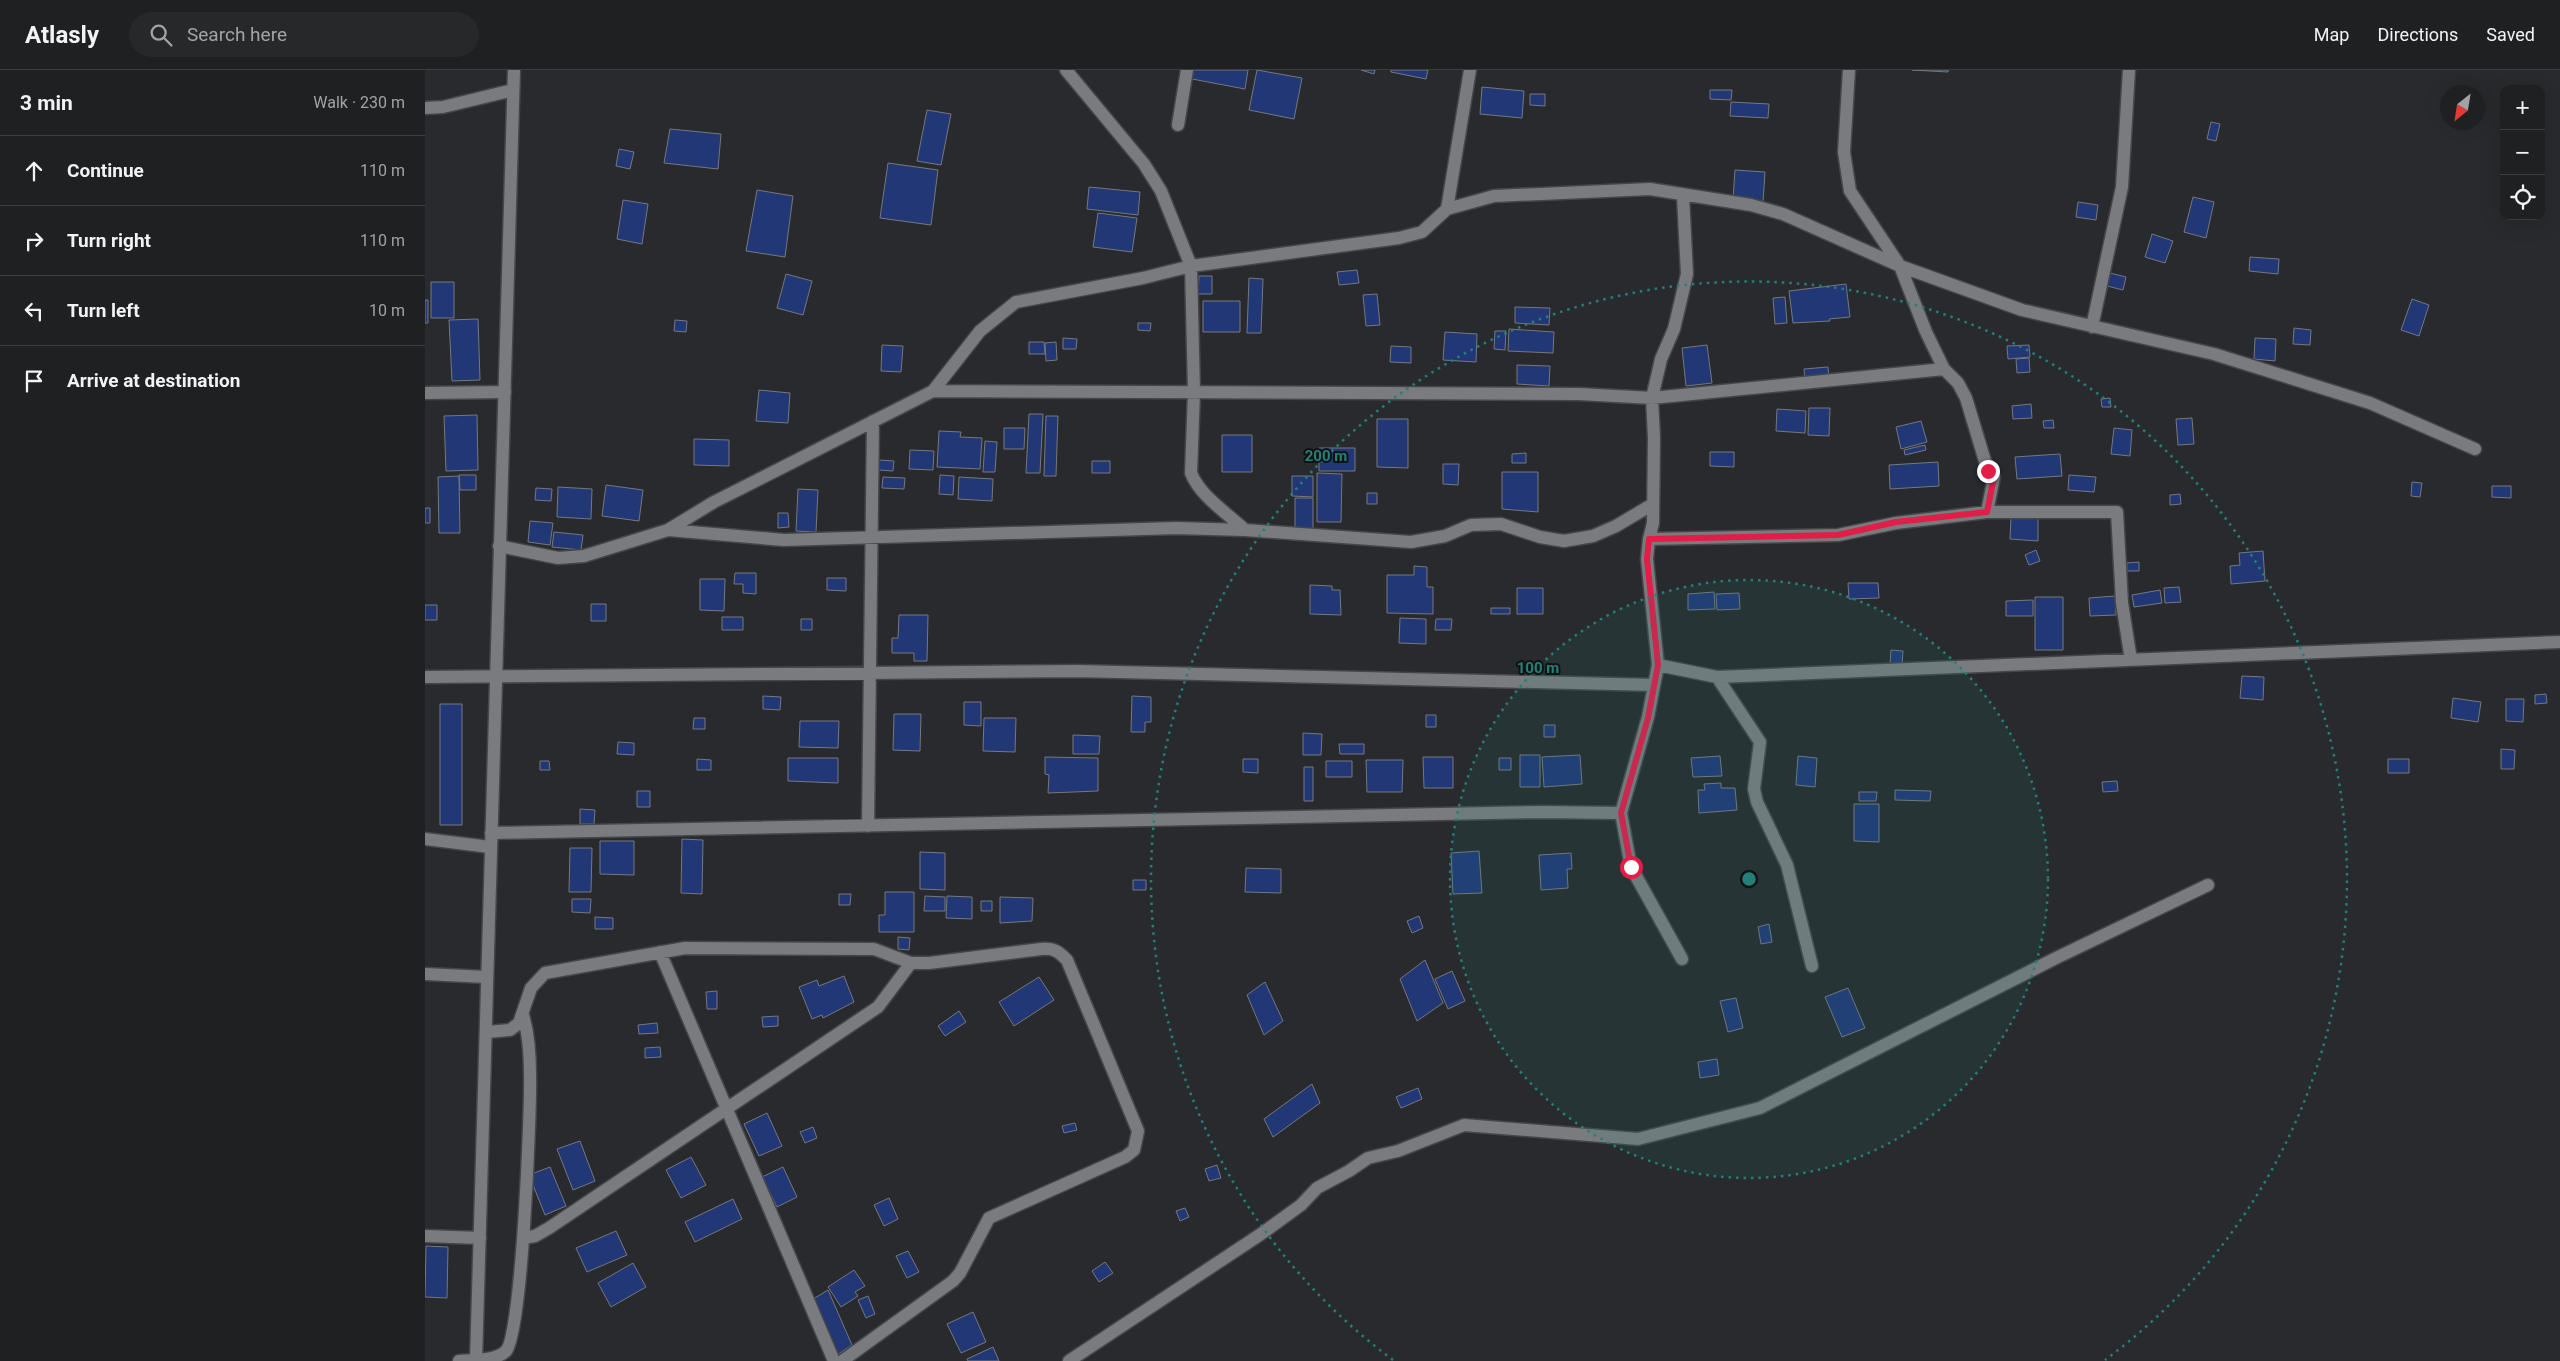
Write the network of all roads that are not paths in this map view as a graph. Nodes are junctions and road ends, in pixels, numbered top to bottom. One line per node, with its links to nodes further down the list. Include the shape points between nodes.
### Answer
1 (514, 70): 7 (street)
2 (1066, 70): 12 (street, via 1144,164 1161,191)
3 (1187, 70): 9 (street)
4 (1470, 70): 11 (street)
5 (1849, 70): 13 (street, via 1844,152 1851,191)
6 (2129, 70): 14 (street, via 2122,186)
7 (513, 90): 8 (street, via 443,107); 16 (street)
8 (425, 108)
9 (1178, 125)
10 (1683, 196): 11 (street, via 1650,189 1528,193 1494,196); 13 (street, via 1751,205 1783,214); 20 (street, via 1687,274)
11 (1447, 209): 12 (street, via 1422,232 1399,238)
12 (1191, 266): 17 (street, via 1016,302 980,331); 18 (street)
13 (1900, 266): 14 (street, via 2022,310); 15 (street)
14 (2092, 327): 22 (street, via 2214,354 2322,388 2370,404)
15 (1944, 369): 20 (street); 24 (street, via 1958,383 1966,398 1988,471 1994,477)
16 (505, 392): 19 (street); 29 (street)
17 (933, 392): 18 (street); 21 (street)
18 (1195, 392): 20 (street, via 1569,394); 26 (street, via 1191,472 1194,481)
19 (425, 393)
20 (1652, 398): 23 (street, via 1655,438)
21 (873, 421): 25 (street, via 714,502); 27 (street)
22 (2475, 448)
23 (1653, 504): 26 (street, via 1593,536 1564,541 1539,537 1501,524 1471,525 1445,536 1411,542); 28 (street)
24 (1987, 512): 28 (street, via 1896,522 1838,535); 31 (street, via 2117,512 2122,602)
25 (668, 530): 27 (street, via 784,540); 29 (street, via 584,556 558,558)
26 (1245, 530): 27 (street, via 1176,528)
27 (872, 537): 33 (street)
28 (1649, 539): 32 (street, via 1647,559)
29 (499, 546): 34 (street)
30 (2560, 642): 31 (street)
31 (2131, 660): 36 (street)
32 (1658, 665): 36 (street); 37 (street)
33 (870, 673): 34 (street); 37 (street, via 1077,671); 39 (street)
34 (495, 675): 35 (street); 40 (street)
35 (425, 677)
36 (1717, 677): 47 (street, via 1760,742 1754,789 1757,802 1787,865)
37 (1654, 685): 38 (street)
38 (1621, 813): 39 (street); 45 (street, via 1631,867)
39 (868, 826): 40 (street)
40 (491, 833): 42 (street)
41 (425, 839): 42 (street)
42 (490, 846): 49 (street)
43 (2208, 885): 60 (street, via 1760,1108 1637,1139 1463,1125 1398,1151 1368,1158 1317,1188 1301,1205 1261,1234)
44 (660, 952): 46 (street, via 685,948 874,949); 50 (street, via 545,973 531,988); 52 (street)
45 (1682, 959)
46 (911, 963): 52 (street, via 879,1007); 59 (street, via 1052,948 1059,952 1067,960 1138,1131 1137,1144 1125,1157 989,1218 953,1281)
47 (1812, 966)
48 (425, 974): 49 (street)
49 (486, 977): 51 (street)
50 (523, 1015): 51 (street, via 519,1024 510,1030); 55 (street, via 528,1032 530,1078)
51 (487, 1032): 54 (street)
52 (727, 1108): 55 (street, via 549,1228); 58 (street)
53 (425, 1236): 54 (street)
54 (480, 1238): 56 (street)
55 (523, 1238): 56 (street, via 514,1328 507,1350 497,1358)
56 (476, 1360): 57 (street)
57 (459, 1361)
58 (834, 1361)
59 (842, 1361)
60 (1069, 1361)

